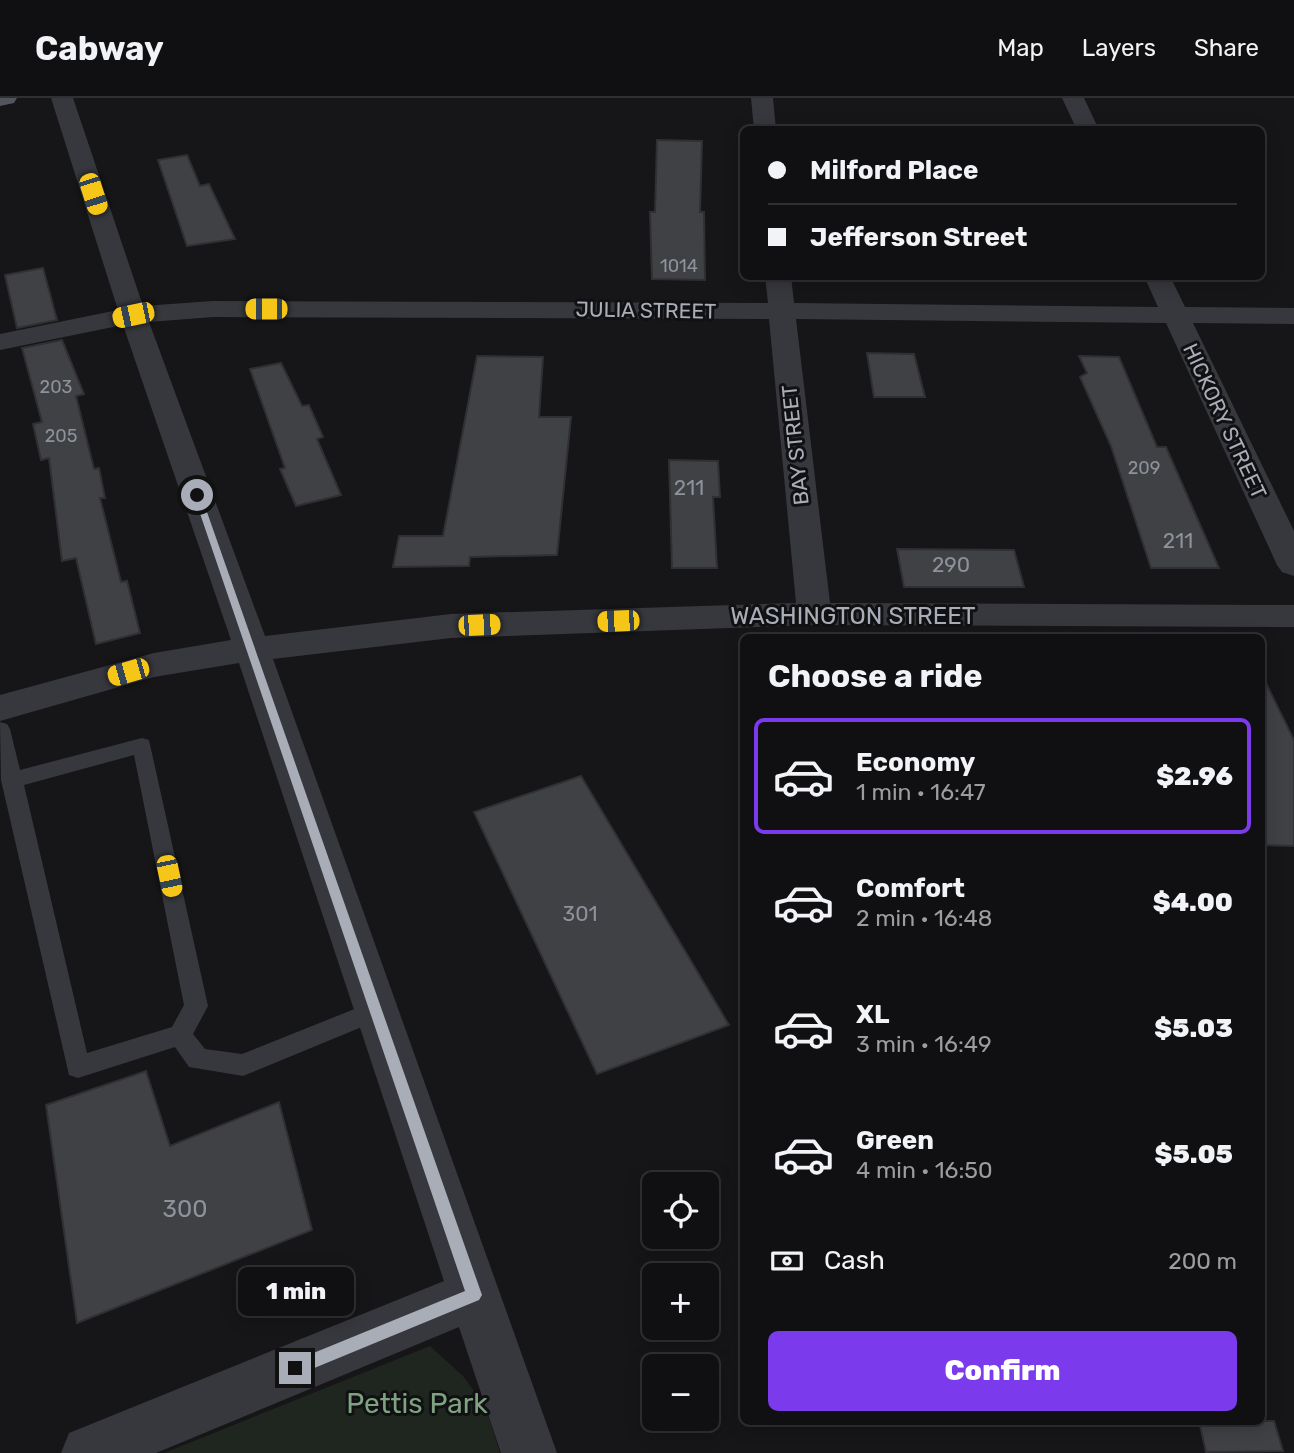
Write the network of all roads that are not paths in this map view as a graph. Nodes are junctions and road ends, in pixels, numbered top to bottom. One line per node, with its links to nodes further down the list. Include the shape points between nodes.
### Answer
1 (6, 98): 5 (main road)
2 (62, 98): 11 (street)
3 (762, 98): 6 (street)
4 (1073, 98): 7 (street)
5 (0, 100)
6 (765, 126)
7 (1086, 126)
8 (778, 280): 10 (street, BAY STREET)
9 (1159, 280): 12 (street, HICKORY STREET)
10 (781, 313): 11 (street, JULIA STREET, via 213,309); 12 (street, JULIA STREET); 16 (street, BAY STREET)
11 (133, 315): 14 (street, JULIA STREET); 18 (street)
12 (1175, 315): 13 (street, JULIA STREET); 15 (street, HICKORY STREET)
13 (1294, 316)
14 (0, 342)
15 (1294, 565)
16 (814, 614): 17 (street, WASHINGTON STREET); 18 (street, WASHINGTON STREET, via 451,626)
17 (1294, 617)
18 (252, 649): 19 (street, WASHINGTON STREET, via 154,665); 22 (street)
19 (0, 708)
20 (0, 729): 21 (lane)
21 (12, 780): 23 (lane, via 78,1067); 23 (lane, via 142,745 196,1006)
22 (377, 1010): 23 (lane, via 243,1065 198,1059); 24 (street)
23 (180, 1034)
24 (474, 1295): 25 (street); 26 (street)
25 (89, 1453)
26 (529, 1453)

